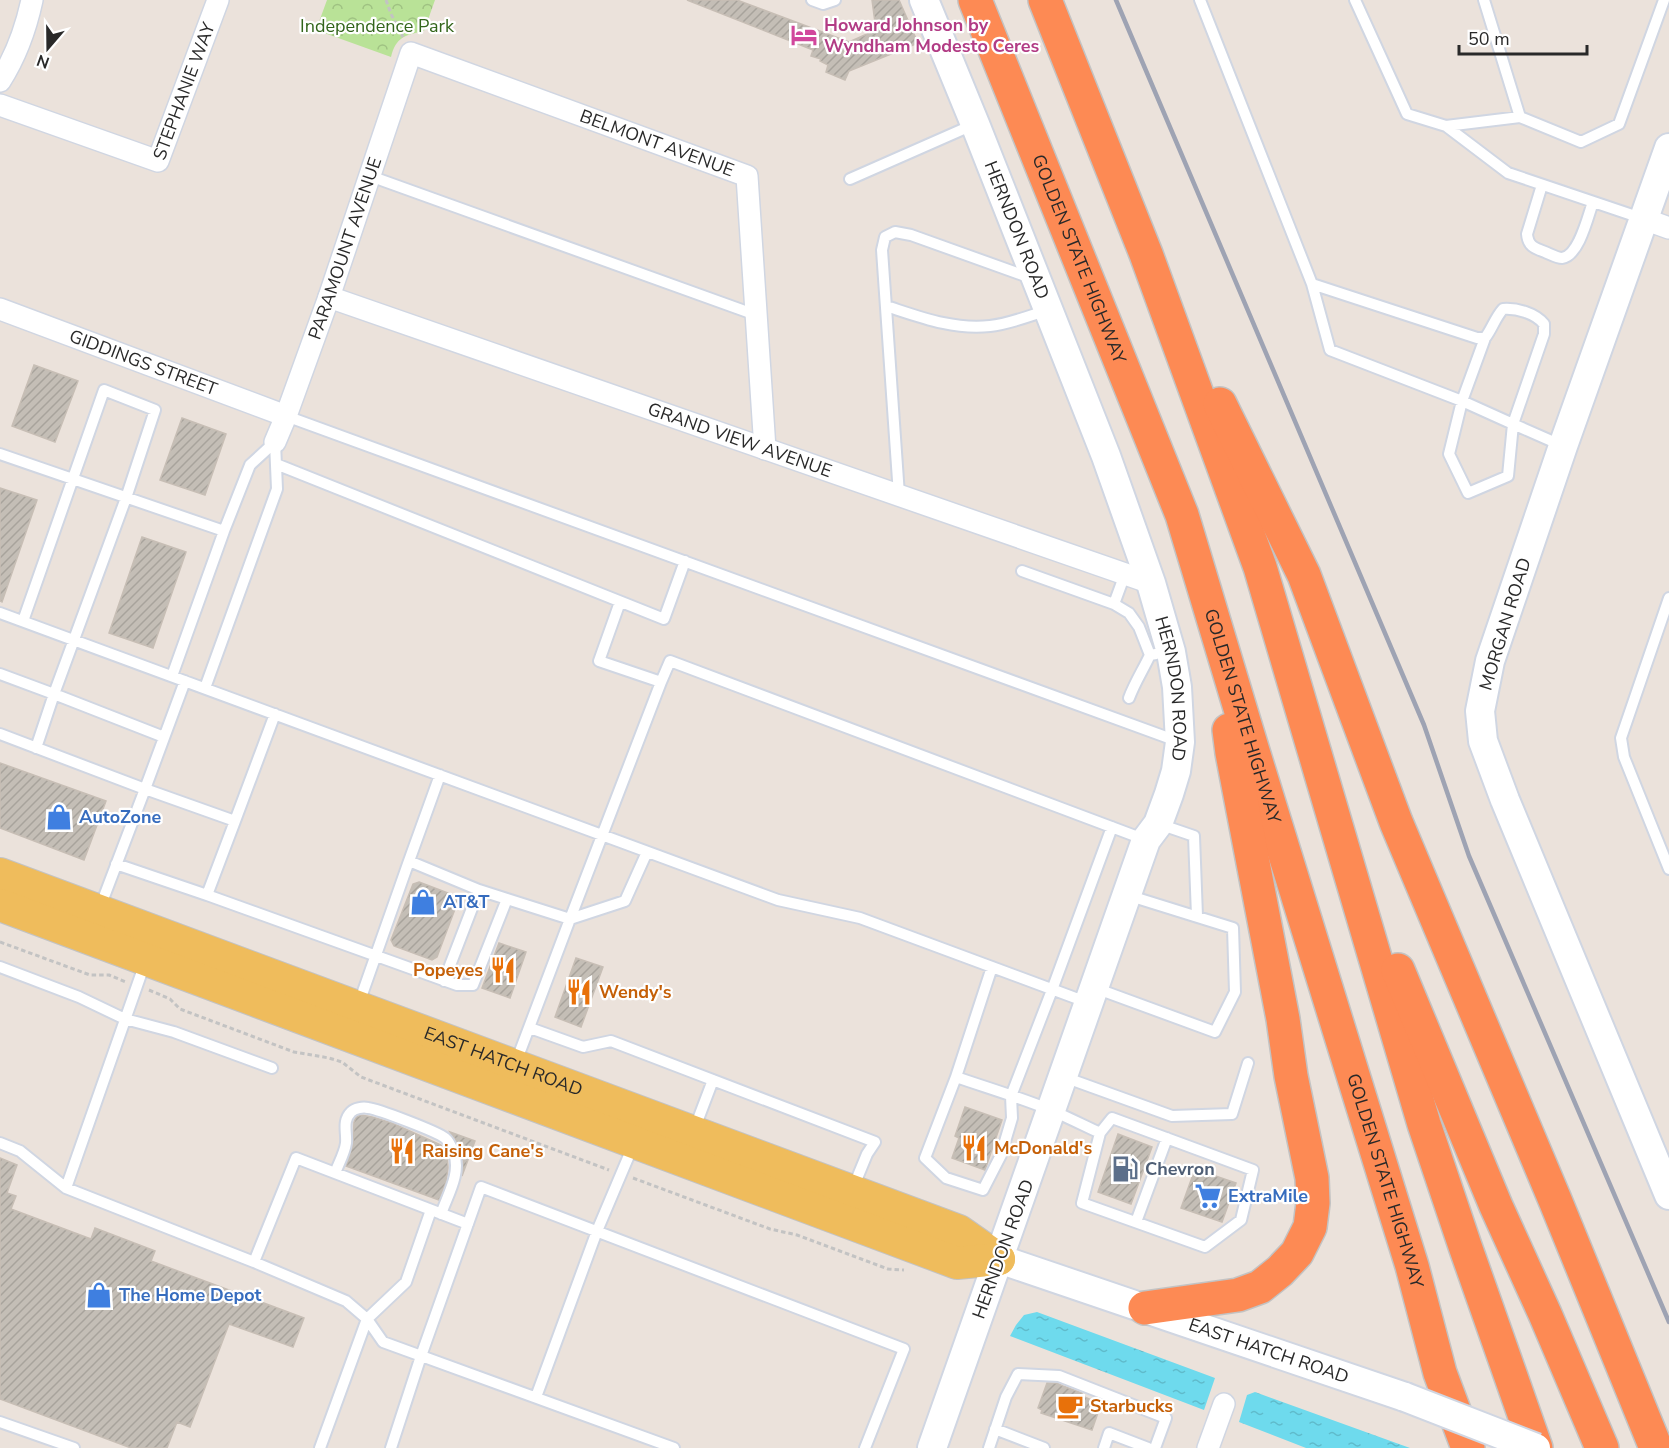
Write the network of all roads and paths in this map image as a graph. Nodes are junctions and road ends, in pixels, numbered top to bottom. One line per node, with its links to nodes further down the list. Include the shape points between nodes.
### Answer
1 (32, 0): 14 (street, via 16,49)
2 (218, 0): 15 (street, STEPHANIE WAY, via 158,161)
3 (386, 0): 13 (path)
4 (812, 0): 5 (lane, via 823,4)
5 (835, 0)
6 (924, 0): 17 (street, HERNDON ROAD)
7 (975, 0): 54 (highway, GOLDEN STATE HIGHWAY, via 1178,504)
8 (1045, 0): 25 (highway)
9 (1200, 0): 27 (lane)
10 (1355, 0): 18 (lane, via 1407,114)
11 (1484, 0): 16 (lane)
12 (1664, 0): 16 (lane, via 1619,124 1581,142)
13 (407, 45): 20 (street, PARAMOUNT AVENUE); 32 (street, BELMONT AVENUE, via 747,176)
14 (0, 81)
15 (0, 105)
16 (1520, 117): 18 (lane)
17 (975, 124): 21 (lane); 26 (street, HERNDON ROAD)
18 (1446, 126): 22 (lane, via 1508,173)
19 (1669, 148): 24 (street, MORGAN ROAD)
20 (370, 176): 28 (street, PARAMOUNT AVENUE); 32 (lane)
21 (850, 179)
22 (1542, 185): 23 (lane); 23 (lane, via 1527,242 1532,248 1561,258 1576,248)
23 (1593, 202): 24 (lane)
24 (1657, 224): 38 (street, MORGAN ROAD)
25 (1146, 254): 69 (highway, via 1260,567); 149 (highway, via 1304,575 1396,822)
26 (1037, 280): 29 (lane, via 895,232 885,237 882,250); 31 (street, HERNDON ROAD)
27 (1312, 284): 33 (lane); 34 (lane, via 1330,350)
28 (328, 297): 35 (street, PARAMOUNT AVENUE); 39 (street, GRAND VIEW AVENUE)
29 (886, 306): 31 (lane, via 946,325 968,327 992,326); 43 (lane)
30 (0, 309): 35 (street, GIDDINGS STREET)
31 (1049, 310): 48 (street, HERNDON ROAD, via 1106,456)
32 (756, 315): 39 (street, BELMONT AVENUE)
33 (1485, 338): 34 (lane); 36 (lane, via 1503,309 1538,317 1544,324)
34 (1462, 401): 36 (lane); 36 (lane, via 1449,454 1468,493 1508,476)
35 (286, 416): 37 (street, PARAMOUNT AVENUE); 46 (lane)
36 (1513, 424): 38 (lane)
37 (275, 442): 41 (lane); 45 (lane, via 250,465)
38 (1563, 446): 117 (street, MORGAN ROAD, via 1490,661 1480,711 1484,741)
39 (765, 449): 43 (street, GRAND VIEW AVENUE)
40 (0, 454): 42 (lane)
41 (276, 464): 50 (lane); 61 (lane, via 277,489)
42 (72, 478): 44 (lane); 44 (lane, via 104,390 156,410); 53 (lane)
43 (899, 495): 48 (street, GRAND VIEW AVENUE)
44 (126, 498): 45 (lane); 55 (lane)
45 (224, 531): 58 (lane)
46 (685, 561): 50 (lane, via 664,619); 67 (lane)
47 (1022, 571): 51 (lane)
48 (1138, 578): 51 (lane); 56 (street, HERNDON ROAD)
49 (1669, 598): 79 (lane, via 1621,738 1624,758)
50 (620, 602): 60 (lane, via 599,661)
51 (1114, 604): 56 (lane, via 1129,613)
52 (0, 612): 53 (lane)
53 (23, 621): 55 (lane)
54 (1214, 622): 125 (highway, via 1232,753 1312,1178 1312,1211 1310,1227 1297,1253 1260,1287 1238,1295); 128 (highway, GOLDEN STATE HIGHWAY, via 1412,1266)
55 (74, 640): 58 (lane); 62 (lane)
56 (1160, 653): 63 (lane, via 1137,678); 67 (street, HERNDON ROAD, via 1177,687)
57 (0, 674): 62 (lane)
58 (172, 676): 59 (lane)
59 (185, 681): 61 (lane); 66 (lane)
60 (661, 682): 73 (lane, via 670,661); 75 (lane)
61 (205, 688): 64 (lane)
62 (54, 694): 66 (lane); 68 (lane)
63 (1129, 698)
64 (275, 714): 70 (lane); 72 (lane)
65 (0, 734): 68 (lane)
66 (164, 737): 71 (lane)
67 (1180, 742): 74 (street, HERNDON ROAD, via 1176,771)
68 (36, 748): 71 (lane)
69 (1320, 774): 147 (highway, via 1424,1124); 148 (highway, via 1434,1058)
70 (440, 775): 75 (lane); 77 (lane)
71 (145, 789): 72 (lane); 78 (lane)
72 (235, 821): 82 (lane)
73 (1112, 827): 74 (lane); 95 (lane)
74 (1152, 832): 83 (street, HERNDON ROAD); 87 (lane, via 1194,836)
75 (602, 835): 76 (lane); 88 (lane)
76 (647, 852): 88 (lane, via 625,901); 92 (lane, via 778,900 860,918)
77 (409, 861): 81 (lane); 90 (lane)
78 (116, 864): 82 (lane); 86 (lane)
79 (1669, 869)
80 (0, 874): 86 (main road, EAST HATCH ROAD)
81 (479, 890): 84 (lane); 94 (lane)
82 (207, 895): 90 (lane)
83 (1127, 895): 87 (lane); 96 (street, HERNDON ROAD)
84 (507, 899): 88 (lane); 94 (lane, via 473,985)
85 (0, 905): 93 (main road, EAST HATCH ROAD)
86 (99, 910): 97 (main road, EAST HATCH ROAD)
87 (1197, 916): 96 (lane, via 1233,927 1234,992 1215,1032)
88 (570, 919): 99 (lane)
89 (0, 942): 93 (path, via 90,975)
90 (376, 956): 94 (lane); 97 (lane)
91 (0, 967): 98 (lane)
92 (992, 967): 95 (lane); 103 (lane)
93 (142, 973): 98 (lane); 111 (main road, EAST HATCH ROAD, via 233,991); 114 (path, via 180,1009 294,1052 342,1062 361,1077)
94 (444, 981)
95 (1052, 990): 96 (lane); 106 (lane)
96 (1092, 995): 104 (street, HERNDON ROAD)
97 (358, 1007): 101 (main road, EAST HATCH ROAD)
98 (125, 1019): 102 (lane, via 174,1032); 115 (lane)
99 (530, 1028): 101 (lane); 105 (lane, via 583,1047 611,1041)
100 (1248, 1063): 104 (lane, via 1232,1114 1172,1116)
101 (514, 1065): 108 (main road, EAST HATCH ROAD)
102 (272, 1068)
103 (956, 1077): 106 (lane); 106 (lane, via 925,1158 946,1178 983,1190 1012,1118)
104 (1063, 1077): 107 (street, HERNDON ROAD)
105 (713, 1080): 108 (lane); 116 (lane, via 875,1142)
106 (1011, 1096): 107 (lane)
107 (1052, 1111): 109 (lane); 122 (street, HERNDON ROAD)
108 (693, 1132): 116 (main road, EAST HATCH ROAD)
109 (1100, 1134): 110 (lane, via 1112,1118); 119 (lane, via 1082,1203)
110 (1167, 1138): 119 (lane); 119 (lane, via 1253,1170 1241,1220 1205,1247)
111 (634, 1142): 114 (lane); 122 (main road, EAST HATCH ROAD, via 957,1263)
112 (0, 1143): 115 (lane, via 20,1151)
113 (335, 1173): 118 (lane); 118 (lane, via 346,1144 346,1122 357,1108 367,1107 440,1134 454,1151 457,1166 454,1182); 123 (lane, via 296,1158)
114 (622, 1174): 121 (lane); 124 (path, via 770,1229 797,1234 888,1269)
115 (66, 1188): 123 (lane)
116 (852, 1191): 122 (main road, EAST HATCH ROAD, via 959,1231)
117 (1669, 1196)
118 (436, 1212): 120 (lane); 126 (lane, via 406,1282)
119 (1136, 1222)
120 (468, 1224): 121 (lane, via 481,1187); 127 (lane)
121 (597, 1231): 129 (lane); 137 (lane, via 904,1349)
122 (999, 1259): 125 (street, EAST HATCH ROAD); 138 (street, HERNDON ROAD)
123 (254, 1262): 126 (lane, via 346,1301)
124 (908, 1271)
125 (1144, 1308): 147 (street, EAST HATCH ROAD, bridge, via 1405,1397)
126 (367, 1319): 127 (lane, via 383,1342); 134 (lane)
127 (421, 1356): 129 (lane); 135 (lane)
128 (1440, 1373): 145 (highway); 146 (highway, GOLDEN STATE HIGHWAY)
129 (536, 1397): 136 (lane)
130 (1224, 1404): 144 (street)
131 (0, 1422): 133 (lane)
132 (995, 1429): 139 (lane); 140 (lane); 143 (lane, via 1018,1374 1059,1376 1166,1418)
133 (74, 1448)
134 (320, 1448)
135 (391, 1448)
136 (674, 1448)
137 (865, 1448)
138 (932, 1448)
139 (989, 1448)
140 (1044, 1448)
141 (1104, 1448): 142 (lane, via 1109,1433)
142 (1148, 1448)
143 (1155, 1448)
144 (1208, 1448)
145 (1455, 1448)
146 (1468, 1448)
147 (1536, 1448)
148 (1602, 1448)
149 (1656, 1448)

